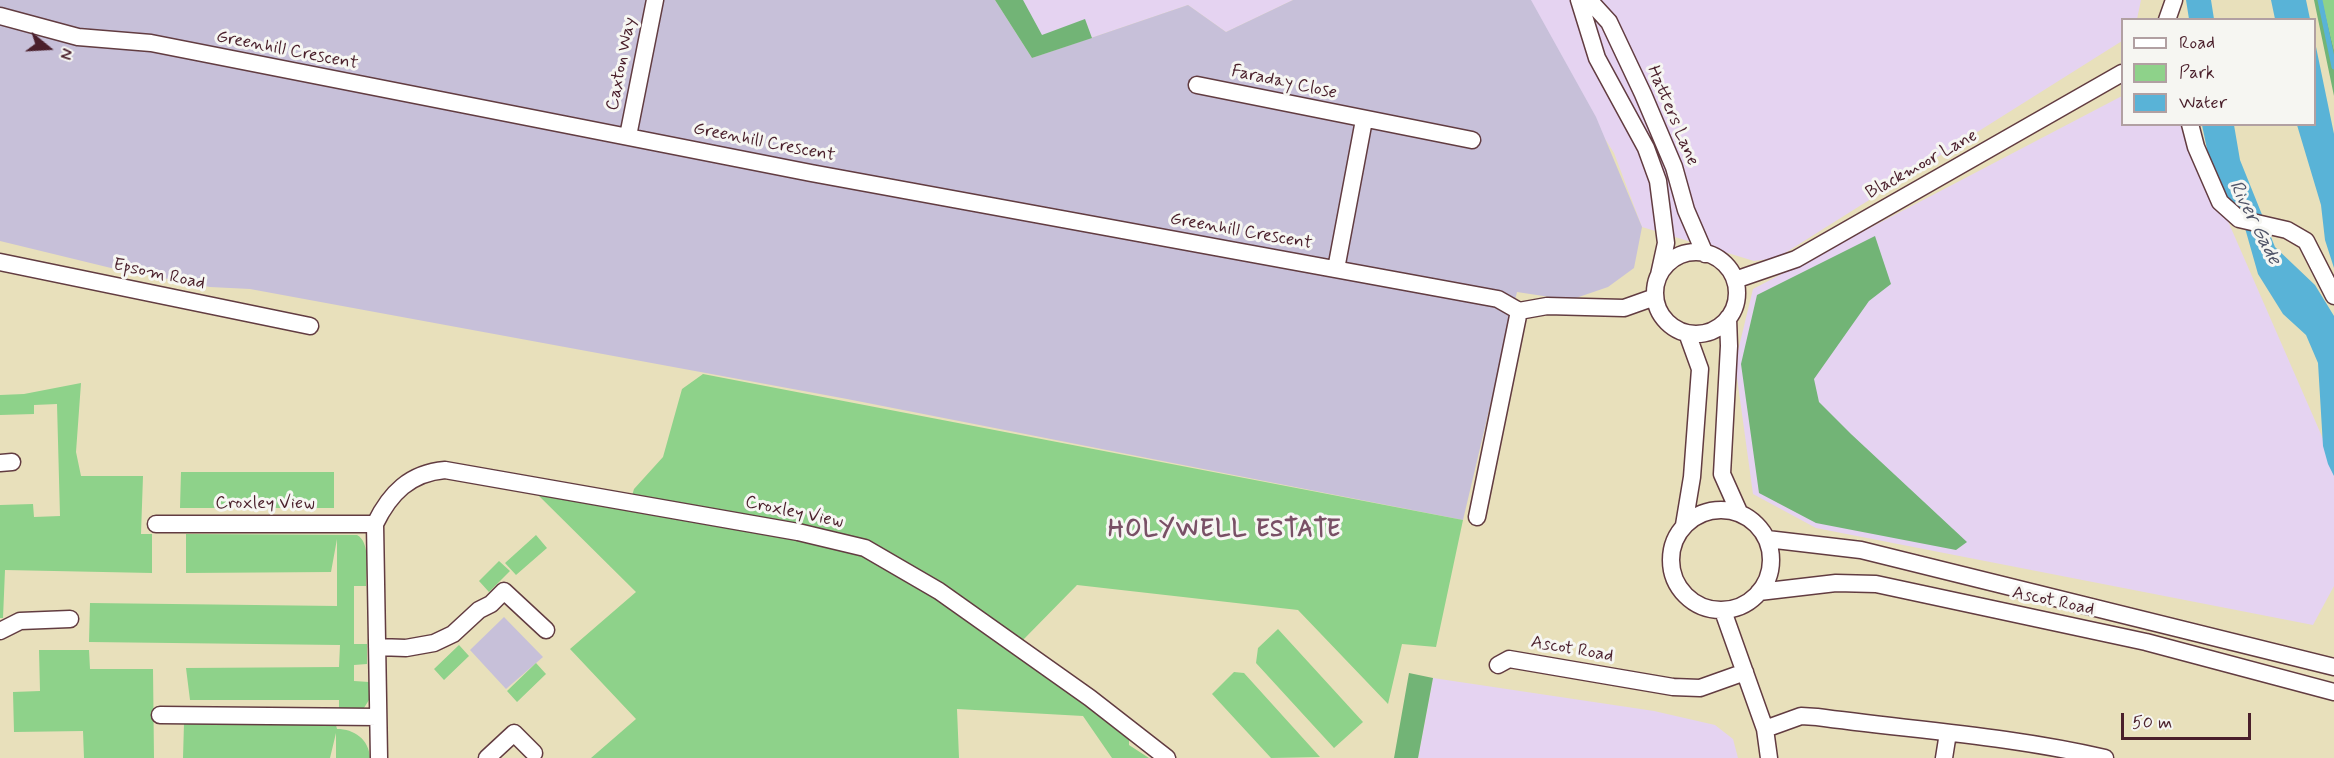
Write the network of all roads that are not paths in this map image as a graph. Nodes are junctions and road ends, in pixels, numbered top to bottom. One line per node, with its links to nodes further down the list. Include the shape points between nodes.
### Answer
1 (655, 0): 11 (street, Caxton Way)
2 (1579, 0): 16 (street, via 1597,58 1646,148 1658,180 1666,243)
3 (1589, 0): 13 (street, Hatters Lane, via 1609,22 1643,94)
4 (2174, 0): 6 (street)
5 (0, 16): 11 (street, Greenhill Crescent, via 78,37 151,44)
6 (2168, 18)
7 (2121, 74): 17 (street, Blackmoor Lane, via 1796,259)
8 (1197, 85): 9 (street, Faraday Close)
9 (1364, 120): 12 (street, Faraday Close); 15 (street)
10 (2191, 126): 18 (street, via 2220,202 2239,219 2287,230 2306,241)
11 (628, 135): 15 (street, Greenhill Crescent, via 811,173)
12 (1472, 140)
13 (1705, 254): 16 (street, via 1675,258); 17 (street, via 1721,260)
14 (0, 262): 22 (street, Epsom Road)
15 (1336, 269): 20 (street, Greenhill Crescent, via 1498,299)
16 (1659, 275): 19 (street)
17 (1735, 280): 21 (street, via 1736,302)
18 (2334, 296)
19 (1655, 297): 20 (street, via 1624,308 1547,306); 23 (street, via 1665,320)
20 (1519, 311): 25 (street)
21 (1728, 318): 23 (street, via 1710,332); 24 (street, via 1722,474)
22 (310, 326)
23 (1687, 333): 28 (street, via 1700,369 1692,477)
24 (1739, 512): 28 (street, via 1708,511); 29 (street, via 1754,521)
25 (1477, 517)
26 (156, 524): 27 (street, Croxley View)
27 (375, 524): 35 (street); 47 (street, Croxley View, via 388,502 409,481 428,471 445,470 798,532 865,548 939,591)
28 (1684, 525): 31 (street, via 1671,551 1671,568 1677,584 1699,605)
29 (1767, 539): 30 (street, via 1771,566); 37 (street, Ascot Road, via 1861,550)
30 (1759, 592): 31 (street, via 1745,604); 39 (street, Ascot Road, via 1836,583 1876,584 2146,642)
31 (1723, 611): 38 (street)
32 (70, 619): 34 (street, via 21,621)
33 (546, 630): 35 (street, via 504,591 453,634 434,643 406,648)
34 (0, 631)
35 (377, 647): 41 (street)
36 (1498, 664): 38 (street, Ascot Road, via 1509,659 1673,687 1700,688)
37 (2334, 667)
38 (1745, 672): 42 (street)
39 (2334, 692)
40 (160, 715): 41 (street)
41 (378, 717): 45 (street)
42 (1765, 729): 43 (street, via 1801,716); 48 (street)
43 (1948, 733): 49 (street); 50 (street, via 2055,747)
44 (534, 753): 46 (street, via 514,732)
45 (379, 758)
46 (487, 758)
47 (1167, 758)
48 (1769, 758)
49 (1944, 758)
50 (2105, 758)

